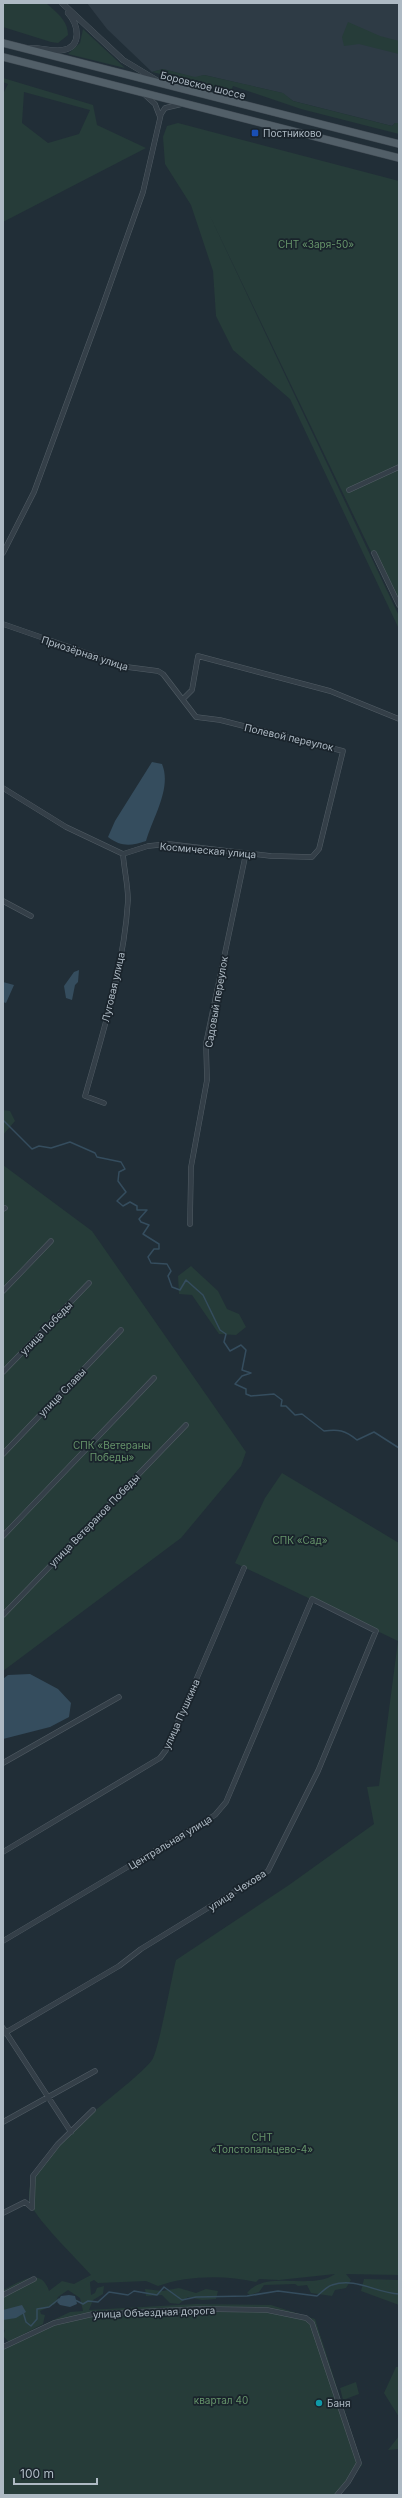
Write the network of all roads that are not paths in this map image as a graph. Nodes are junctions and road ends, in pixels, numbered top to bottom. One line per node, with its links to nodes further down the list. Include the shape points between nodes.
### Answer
1 (61, 3): 3 (street, via 76,22 78,33 72,44 60,50); 5 (street, via 123,60)
2 (3, 43): 3 (main road, Боровское шоссе)
3 (22, 48): 5 (main road, Боровское шоссе)
4 (3, 58): 6 (main road)
5 (171, 87): 9 (main road, Боровское шоссе)
6 (145, 95): 7 (main road); 8 (street, via 155,104)
7 (182, 104): 8 (street, via 165,108); 10 (main road)
8 (160, 117): 13 (street, via 142,192 101,310 34,492)
9 (399, 144)
10 (399, 158)
11 (399, 467): 12 (street)
12 (349, 490)
13 (3, 553)
14 (374, 553): 15 (street)
15 (399, 605)
16 (3, 624): 17 (street, Приозёрная улица, via 127,668 158,671)
17 (183, 699): 18 (street, Приозёрная улица); 19 (street, via 192,690 198,656 330,691)
18 (196, 717): 23 (street, Полевой переулок, via 220,720 343,751 319,849)
19 (399, 718)
20 (3, 788): 22 (street, via 66,827)
21 (246, 853): 22 (street, Космическая улица, via 169,844 148,846); 23 (street, Космическая улица); 27 (street, Садовый переулок, via 206,1043 208,1080 191,1167)
22 (123, 854): 26 (street, Луговая улица, via 128,899 121,956 108,1014 84,1096)
23 (312, 857)
24 (3, 901): 25 (street)
25 (31, 916)
26 (104, 1103)
27 (190, 1224)
28 (50, 1241): 30 (street)
29 (89, 1283): 32 (street, улица Победы)
30 (3, 1292)
31 (121, 1330): 35 (street, улица Славы)
32 (3, 1372)
33 (154, 1378): 36 (street)
34 (186, 1425): 39 (street, улица Ветеранов Победы)
35 (3, 1454)
36 (3, 1536)
37 (244, 1568): 42 (street, улица Пушкина, via 166,1750 160,1758)
38 (312, 1599): 43 (street, Центральная улица, via 226,1802 215,1815); 45 (street, улица Чехова, via 376,1631 318,1771 268,1871 119,1966)
39 (3, 1615)
40 (119, 1697): 41 (street)
41 (3, 1763)
42 (3, 1852)
43 (3, 1941)
44 (3, 2028): 45 (street)
45 (5, 2033): 47 (street)
46 (95, 2070): 47 (street, via 77,2082)
47 (48, 2095): 49 (street); 50 (street)
48 (93, 2110): 50 (street)
49 (3, 2122)
50 (72, 2132): 51 (street, via 58,2144 34,2176 32,2208 25,2202)
51 (3, 2213)
52 (34, 2279): 53 (street)
53 (3, 2295)
54 (3, 2347): 55 (street, улица Объездная дорога, via 54,2323 93,2314 200,2309 267,2310 310,2321 359,2463 348,2482)
55 (336, 2495)

